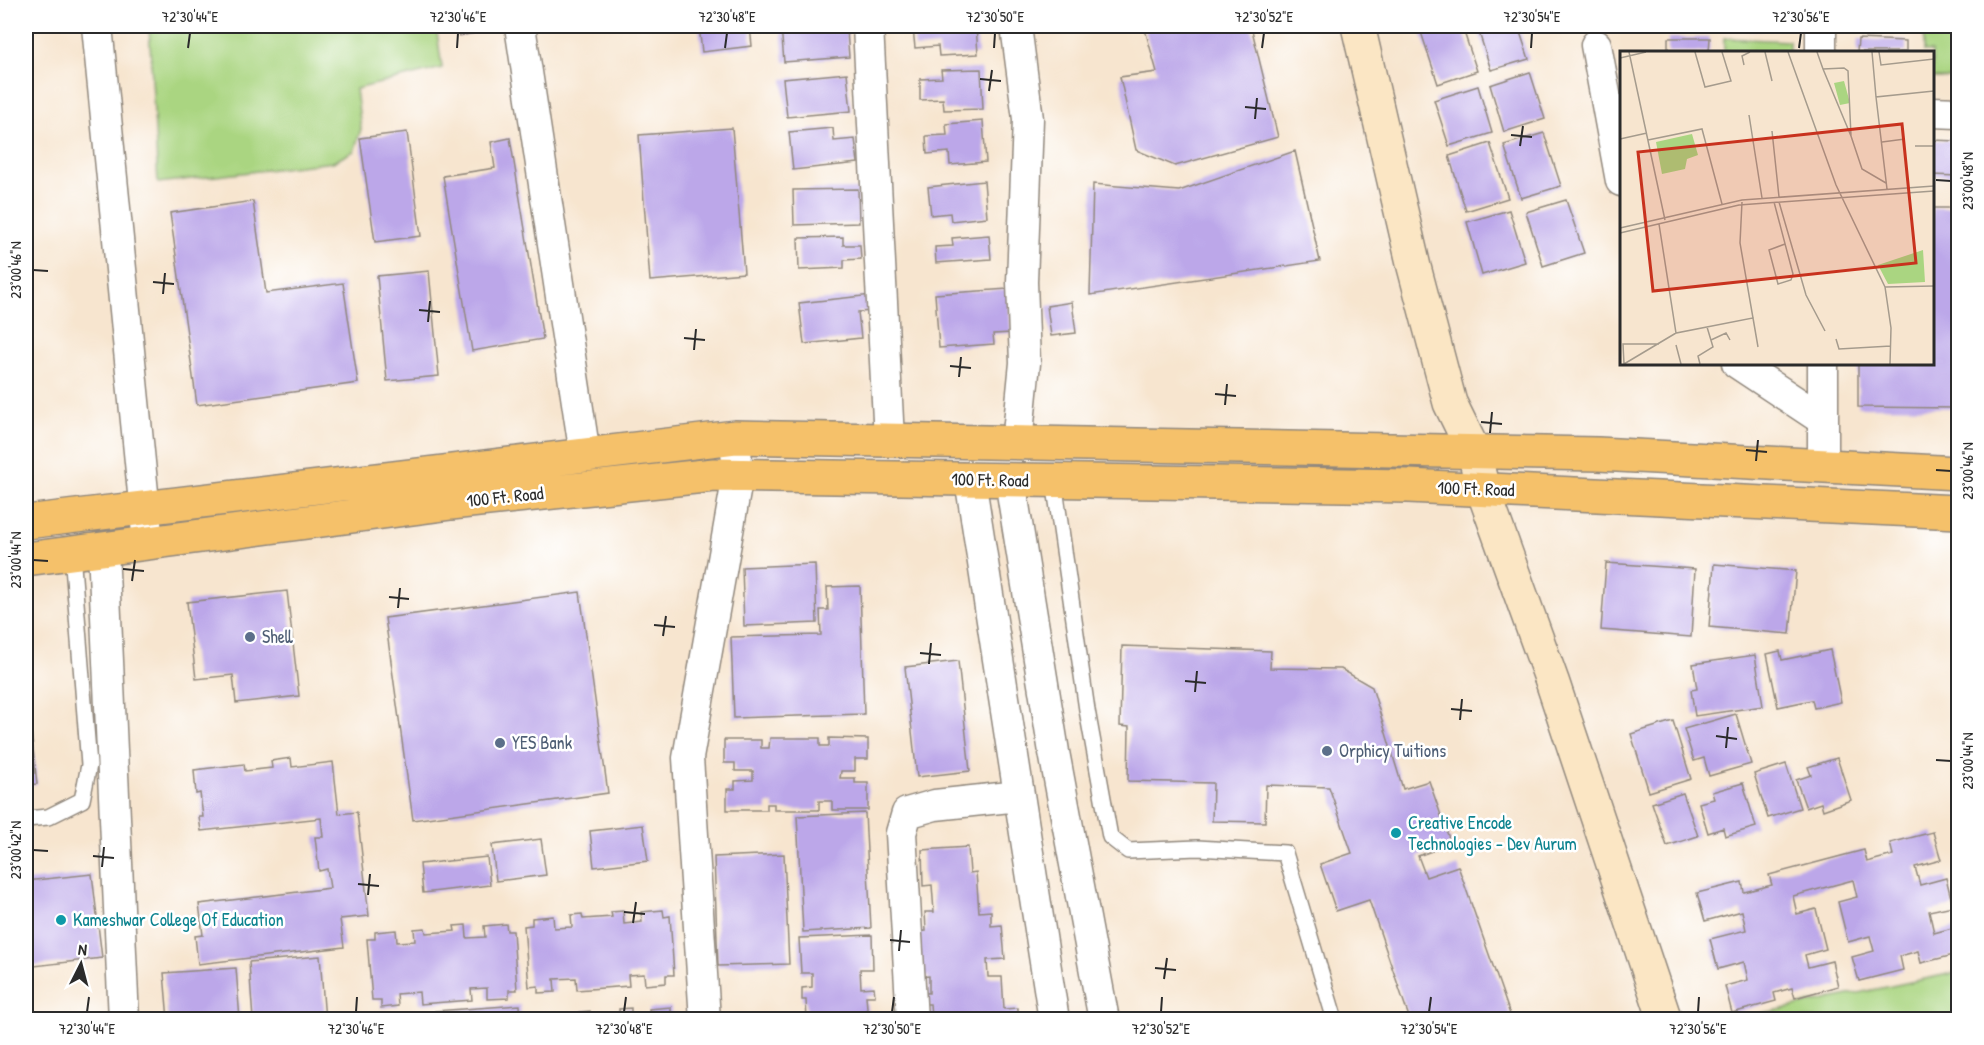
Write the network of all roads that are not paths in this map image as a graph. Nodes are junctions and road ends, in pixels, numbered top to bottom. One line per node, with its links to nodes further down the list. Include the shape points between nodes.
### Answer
1 (97, 26): 27 (street)
2 (520, 26): 19 (street)
3 (868, 26): 16 (street)
4 (1016, 26): 17 (street, via 1028,119 1022,282 1025,363)
5 (1358, 26): 18 (street, via 1450,403)
6 (1821, 26): 8 (street)
7 (1594, 32): 11 (street)
8 (1821, 51)
9 (1933, 112): 10 (street)
10 (1959, 112)
11 (1620, 175)
12 (1739, 364): 14 (street)
13 (1823, 364): 14 (street)
14 (1823, 420): 20 (street)
15 (735, 437): 16 (main road, 100 Ft. Road); 19 (main road, 100 Ft. Road); 22 (street)
16 (889, 440): 17 (main road, 100 Ft. Road)
17 (1017, 443): 18 (main road, 100 Ft. Road)
18 (1474, 452): 20 (main road, 100 Ft. Road); 26 (street)
19 (585, 455): 27 (main road, 100 Ft. Road)
20 (1823, 466): 21 (main road, 100 Ft. Road)
21 (1959, 473)
22 (738, 475): 23 (main road, 100 Ft. Road); 30 (main road, 100 Ft. Road, via 462,502); 36 (street, via 688,758)
23 (970, 479): 24 (main road, 100 Ft. Road); 33 (street)
24 (1010, 480): 25 (main road, 100 Ft. Road); 39 (street, via 1054,752)
25 (1054, 481): 26 (main road, 100 Ft. Road); 40 (lane, via 1110,837 1128,851 1197,848 1285,853)
26 (1483, 490): 28 (main road, 100 Ft. Road); 41 (street, via 1552,681)
27 (145, 507): 29 (main road, 100 Ft. Road); 30 (street)
28 (1959, 512)
29 (26, 522)
30 (148, 543): 31 (main road, 100 Ft. Road)
31 (87, 551): 32 (main road, 100 Ft. Road); 34 (lane, via 89,765 82,800 48,817); 35 (street)
32 (26, 559)
33 (1019, 796): 37 (street, via 935,805 907,813 901,833); 38 (street)
34 (26, 819)
35 (124, 1020)
36 (705, 1020)
37 (912, 1020)
38 (1054, 1020)
39 (1104, 1020)
40 (1335, 1020)
41 (1665, 1020)

